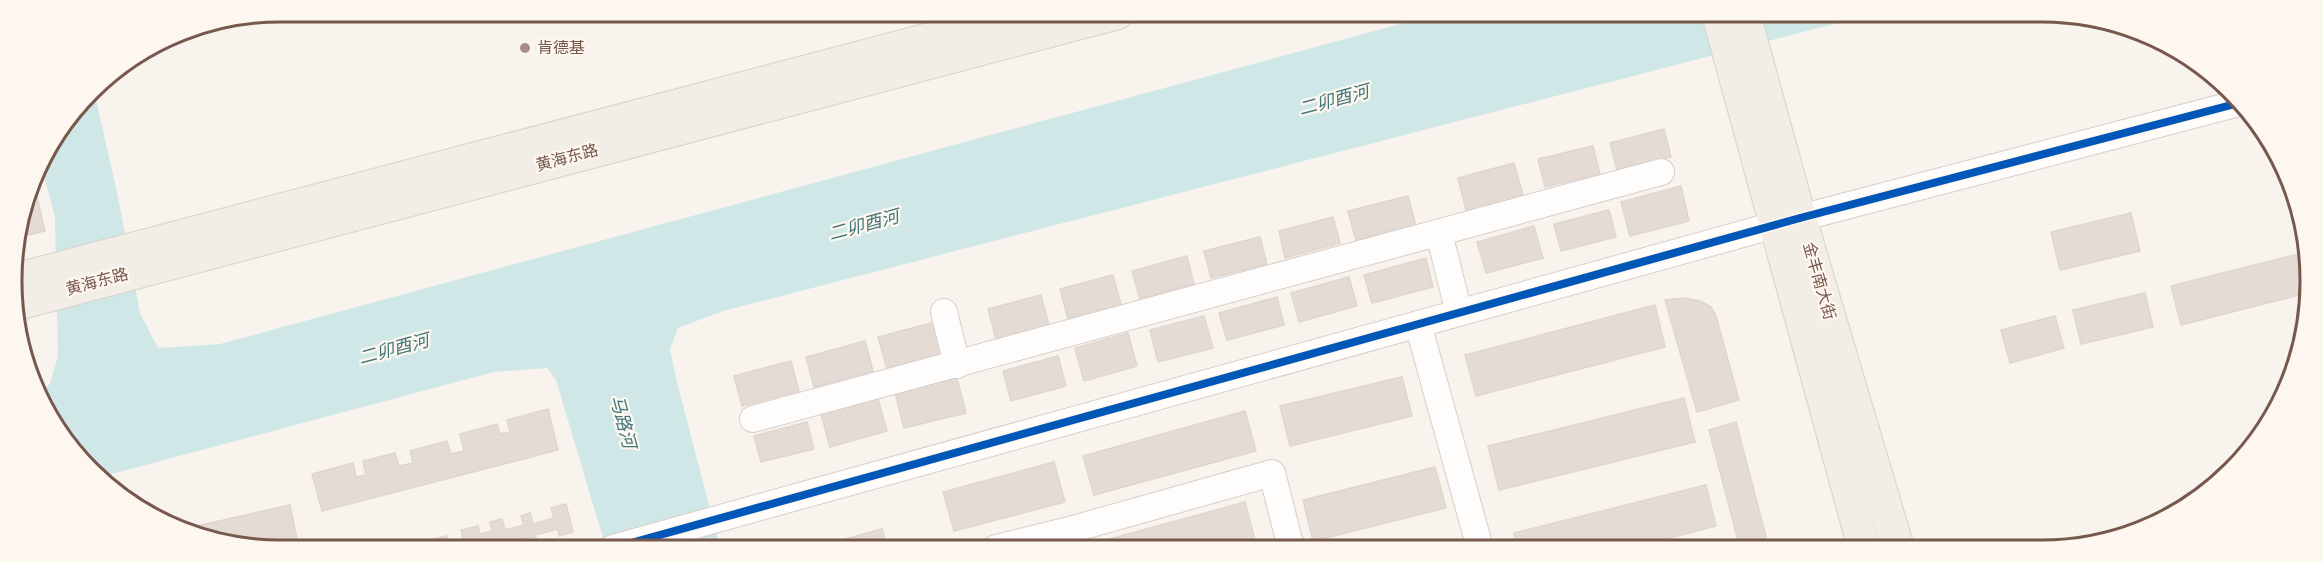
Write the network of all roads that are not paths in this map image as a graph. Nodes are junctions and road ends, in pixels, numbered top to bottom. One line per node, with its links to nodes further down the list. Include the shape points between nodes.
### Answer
1 (996, 22): 9 (main road, 黄海东路)
2 (1082, 22): 9 (main road, 黄海东路)
3 (1721, 22): 7 (main road, 金丰南大街)
4 (1746, 22): 7 (main road, 金丰南大街)
5 (2231, 105): 7 (street)
6 (1661, 172): 8 (street)
7 (1789, 222): 13 (street); 22 (main road, 金丰南大街); 23 (main road, 金丰南大街)
8 (1439, 233): 13 (street); 15 (street)
9 (137, 260): 10 (main road, 黄海东路)
10 (35, 283): 11 (main road, 黄海东路)
11 (23, 297)
12 (944, 312): 15 (street)
13 (1459, 313): 14 (street)
14 (1418, 324): 18 (street); 21 (street)
15 (957, 365): 16 (street)
16 (753, 419)
17 (1076, 538): 19 (street); 20 (street, via 1272,473)
18 (641, 540)
19 (1060, 540)
20 (1290, 540)
21 (1478, 540)
22 (1862, 540)
23 (1895, 540)

